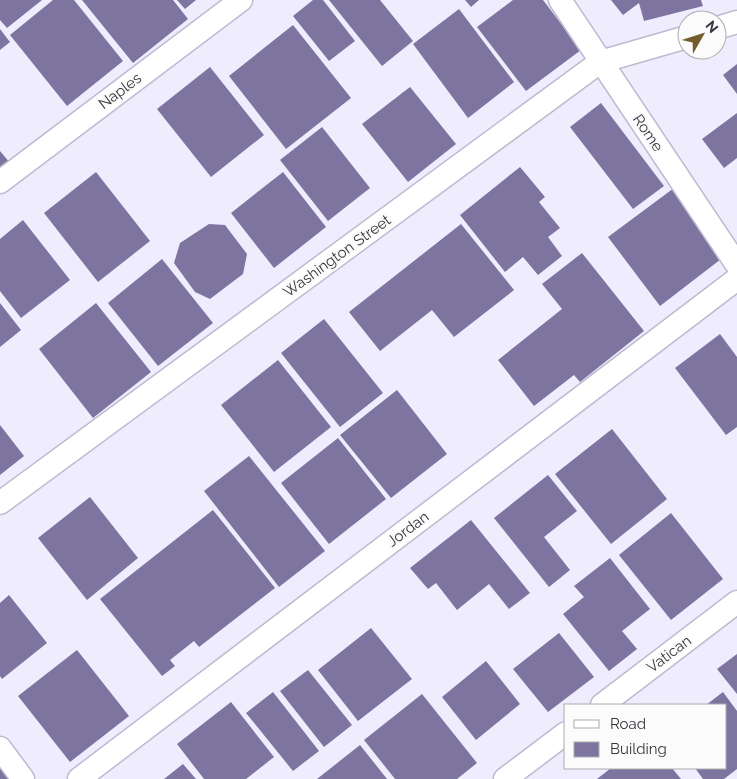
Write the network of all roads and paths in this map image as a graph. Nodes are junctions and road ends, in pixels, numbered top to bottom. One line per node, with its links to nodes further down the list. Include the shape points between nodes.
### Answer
1 (240, 0): 5 (street, Naples)
2 (560, 0): 4 (street, Rome)
3 (677, 40): 4 (street, Washington Street)
4 (600, 62): 6 (street, Rome); 8 (street, Washington Street)
5 (0, 182)
6 (737, 265)
7 (737, 279): 14 (street, Jordan)
8 (0, 503)
9 (737, 602): 10 (street, Vatican)
10 (603, 704)
11 (564, 735): 15 (street)
12 (0, 748): 13 (street)
13 (23, 779)
14 (79, 779)
15 (505, 779)

